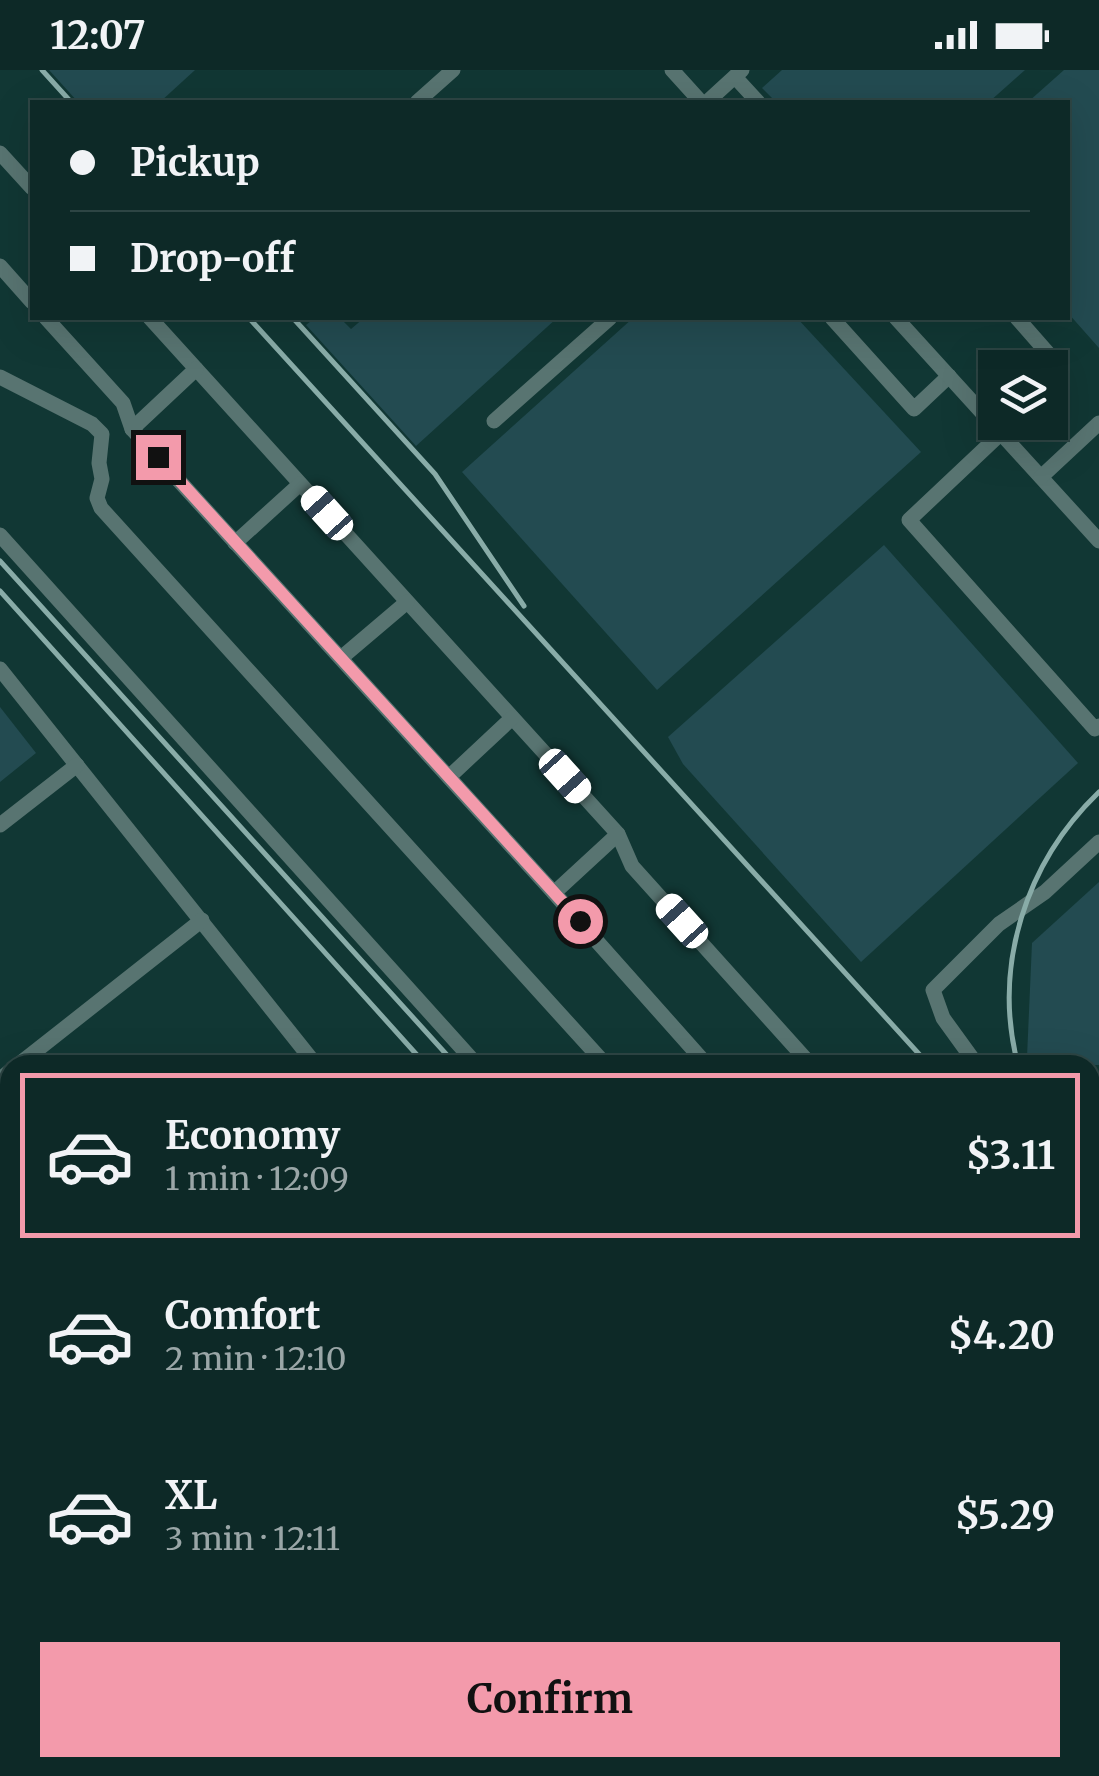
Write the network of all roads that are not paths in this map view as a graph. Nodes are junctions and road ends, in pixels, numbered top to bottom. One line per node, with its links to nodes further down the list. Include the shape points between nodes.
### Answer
1 (453, 70): 4 (street)
2 (672, 70): 5 (street)
3 (739, 72): 6 (street); 7 (street)
4 (418, 100)
5 (702, 100)
6 (706, 100)
7 (757, 100)
8 (0, 152): 9 (street)
9 (30, 186)
10 (0, 266): 11 (street)
11 (30, 300)
12 (48, 320): 25 (street, via 123,402)
13 (152, 320): 19 (street)
14 (608, 320): 23 (street)
15 (834, 320): 20 (street, via 914,408)
16 (898, 320): 20 (street)
17 (1019, 320): 18 (street)
18 (1045, 350)
19 (196, 369): 25 (street); 29 (street)
20 (949, 376): 22 (street)
21 (0, 377): 48 (street, via 102,434 101,508)
22 (978, 402)
23 (494, 421)
24 (1099, 423): 28 (street)
25 (132, 429): 32 (street)
26 (994, 440): 37 (street, via 909,520 1094,729)
27 (1015, 440): 28 (street)
28 (1040, 477): 31 (street)
29 (300, 484): 32 (street); 33 (street)
30 (0, 534): 47 (street)
31 (1099, 542)
32 (236, 543): 34 (street)
33 (407, 602): 34 (street); 36 (street)
34 (341, 658): 39 (street)
35 (0, 669): 38 (street)
36 (512, 718): 39 (street); 41 (street)
37 (1099, 726)
38 (78, 766): 40 (street); 44 (street)
39 (450, 778): 43 (street)
40 (0, 825)
41 (618, 834): 43 (street); 50 (street, via 632,866)
42 (1099, 842): 51 (street, via 932,990)
43 (554, 892): 49 (street)
44 (202, 920): 45 (street); 46 (street)
45 (31, 1055)
46 (308, 1055)
47 (469, 1055)
48 (597, 1055)
49 (698, 1055)
50 (798, 1055)
51 (970, 1055)

